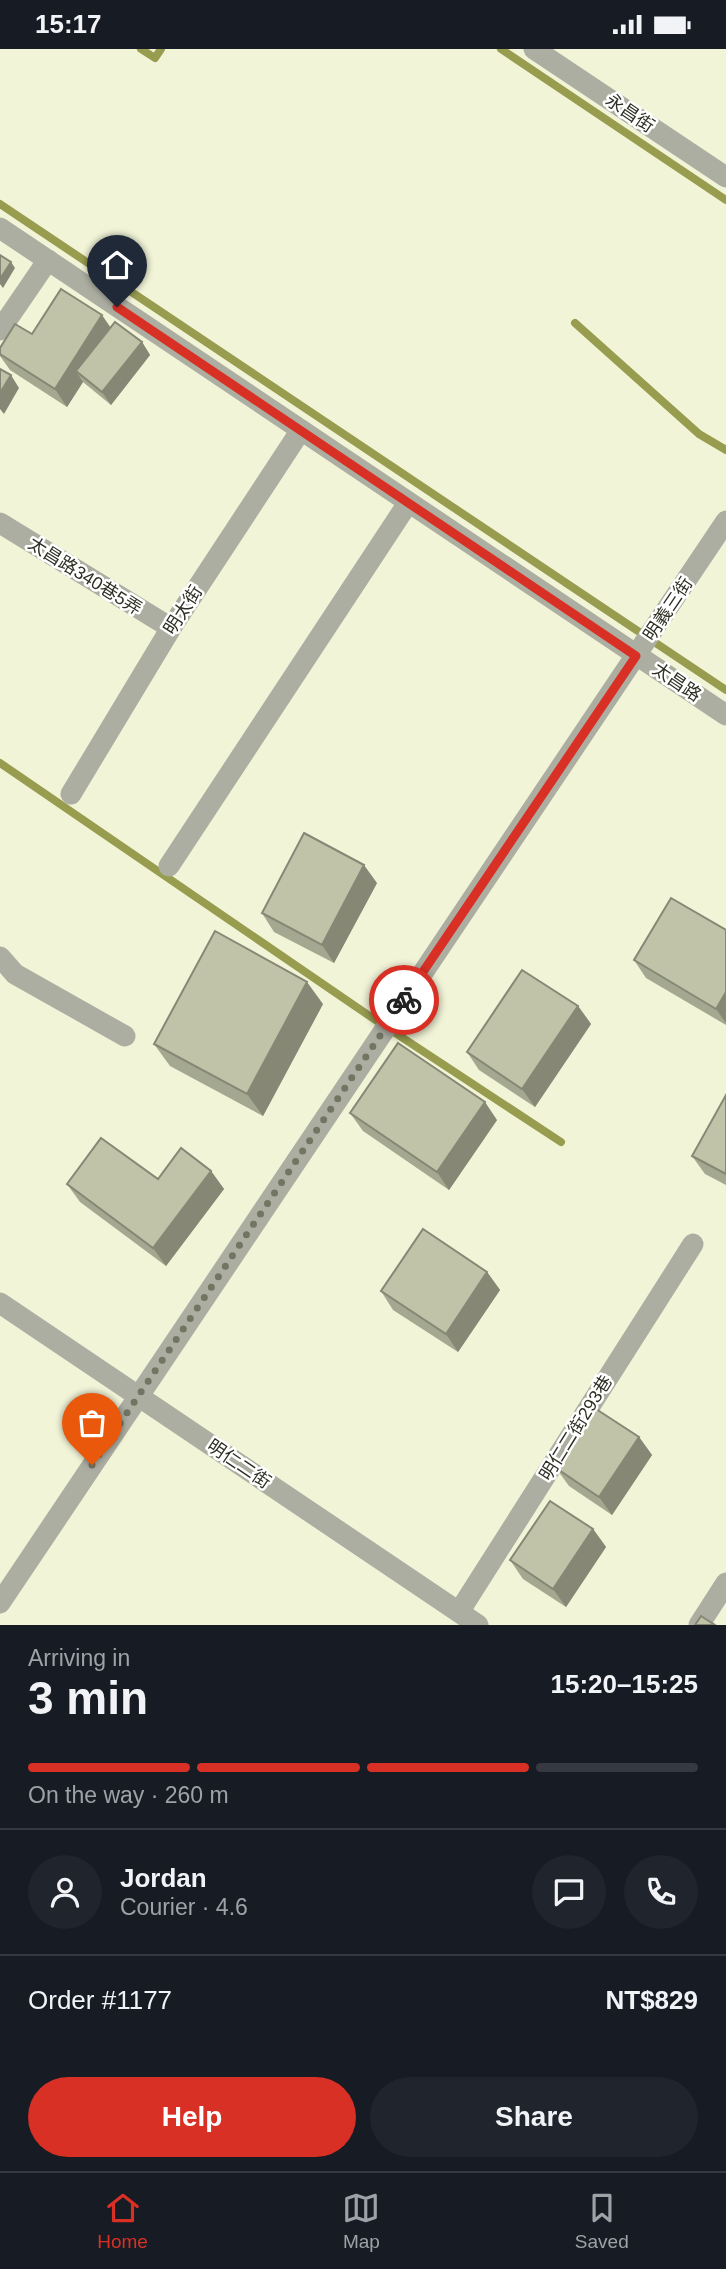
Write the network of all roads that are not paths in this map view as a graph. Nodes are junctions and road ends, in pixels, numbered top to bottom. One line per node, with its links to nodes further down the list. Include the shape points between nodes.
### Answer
1 (534, 49): 2 (street, 永昌街)
2 (726, 177)
3 (0, 228): 4 (street, 太昌路)
4 (48, 260): 5 (street); 6 (street, 太昌路)
5 (0, 330)
6 (301, 430): 7 (street, 太昌路); 10 (street, 明太街)
7 (408, 503): 11 (street, 太昌路); 14 (street)
8 (726, 521): 11 (street, 明義三街)
9 (0, 523): 10 (street, 太昌路340巷5弄)
10 (171, 628): 13 (street, 明太街)
11 (636, 656): 12 (street, 太昌路); 19 (street, 明義三街)
12 (726, 715)
13 (71, 795)
14 (169, 866)
15 (0, 957): 16 (street, via 15,974)
16 (125, 1036)
17 (693, 1244): 22 (street, 明仁二街293巷)
18 (0, 1303): 19 (street, 明仁二街)
19 (138, 1396): 21 (street, 明義三街); 22 (street, 明仁二街)
20 (726, 1583): 24 (street)
21 (0, 1603)
22 (459, 1612): 23 (street, 明仁二街)
23 (478, 1625)
24 (699, 1625)

